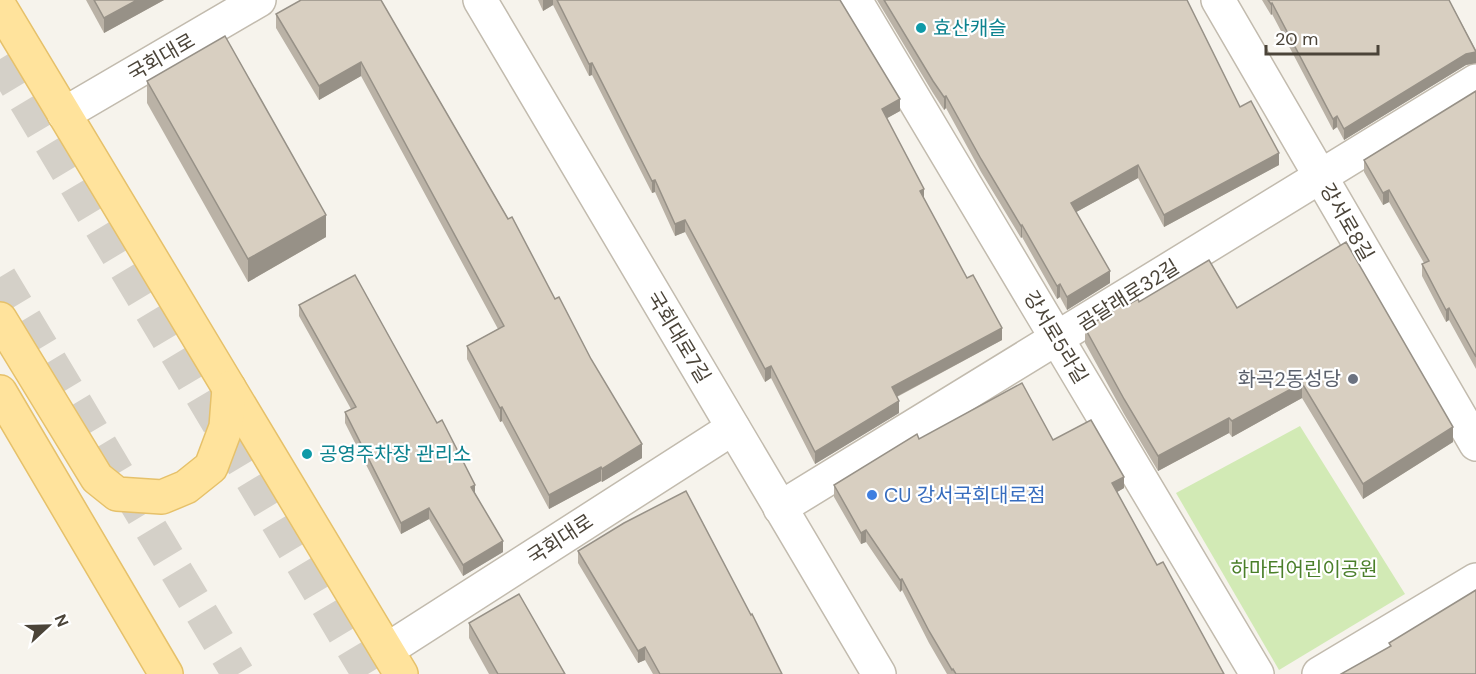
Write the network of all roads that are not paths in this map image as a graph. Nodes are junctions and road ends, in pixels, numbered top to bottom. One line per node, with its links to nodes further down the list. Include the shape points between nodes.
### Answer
1 (259, 0): 7 (street, 국회대로)
2 (480, 0): 13 (street, 국회대로7길)
3 (855, 0): 10 (street, 강서로5라길)
4 (1218, 0): 8 (street, 강서로8길)
5 (0, 7): 7 (main road)
6 (1476, 81): 8 (street, 곰달래로32길)
7 (64, 114): 11 (main road)
8 (1320, 177): 10 (street, 곰달래로32길); 14 (street, 강서로8길)
9 (0, 319): 11 (main road, via 98,478 117,494 162,497 186,487 211,467 226,427)
10 (1057, 338): 15 (street, 곰달래로32길); 20 (street, 강서로5라길)
11 (229, 388): 17 (main road)
12 (0, 392): 18 (main road)
13 (733, 428): 15 (street, 국회대로7길); 17 (street, 국회대로)
14 (1476, 444)
15 (780, 508): 19 (street, 국회대로7길)
16 (1476, 580): 21 (street)
17 (394, 662)
18 (166, 674)
19 (879, 674)
20 (1257, 674)
21 (1319, 674)

